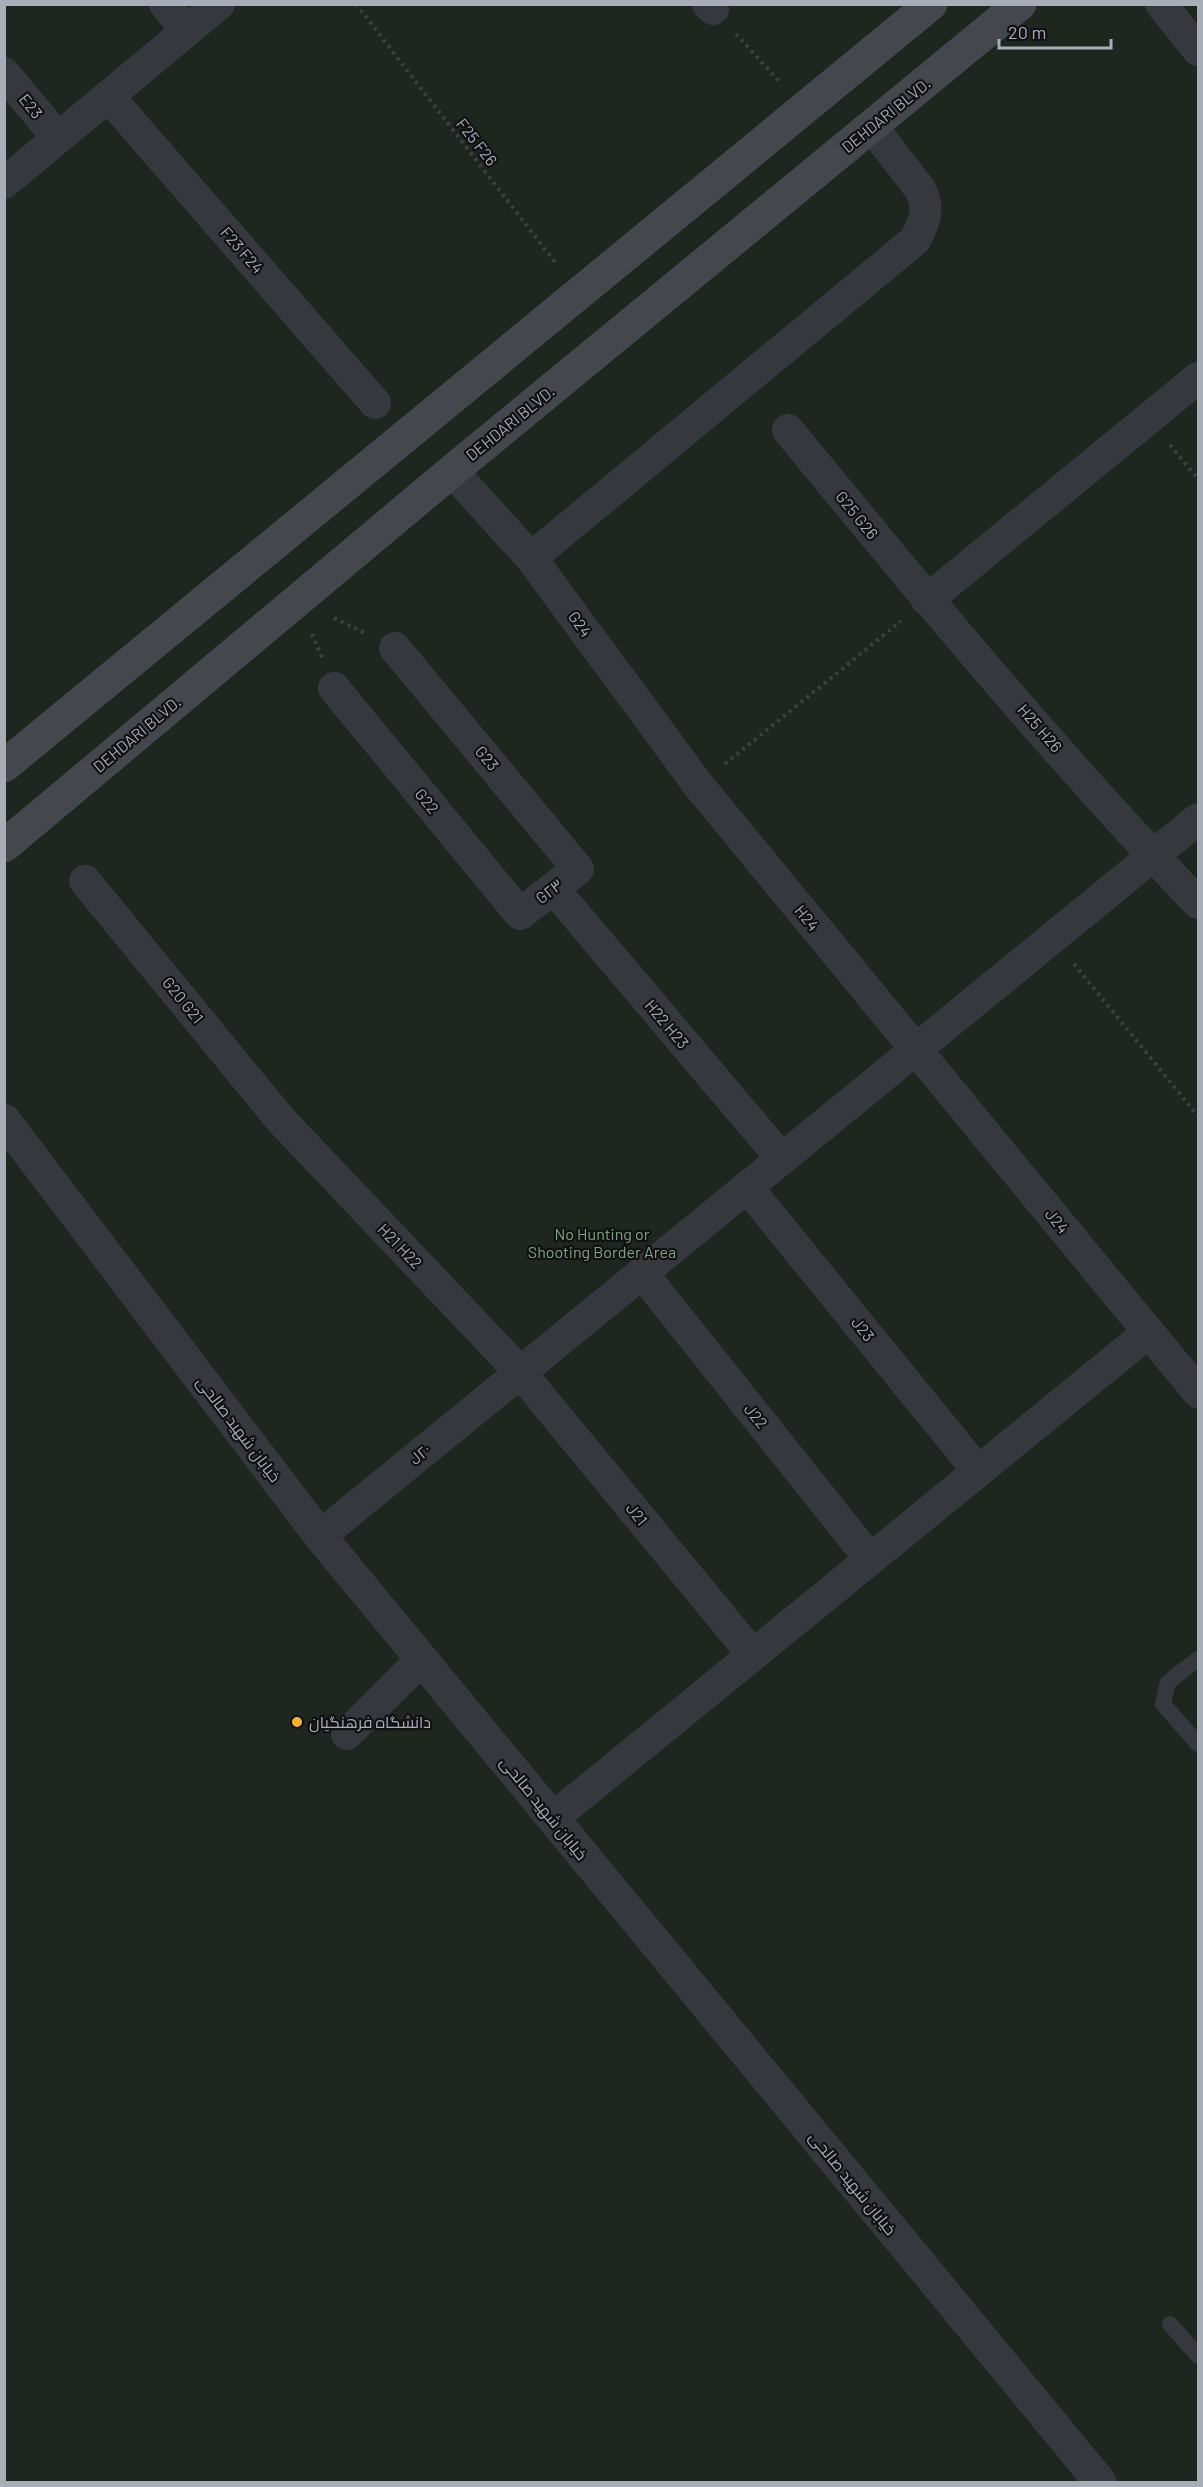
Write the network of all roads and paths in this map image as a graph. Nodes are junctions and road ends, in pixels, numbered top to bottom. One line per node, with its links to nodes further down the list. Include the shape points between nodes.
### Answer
1 (165, 4): 8 (street)
2 (219, 4): 8 (street)
3 (356, 4): 16 (path, F25 F26)
4 (931, 4): 12 (main road)
5 (1020, 4): 13 (main road, DEHDARI BLVD.)
6 (1161, 4): 9 (street)
7 (710, 7): 12 (path)
8 (186, 31): 11 (street)
9 (1198, 50)
10 (4, 73): 14 (street, E23)
11 (108, 96): 14 (street); 18 (street, F23 F24)
12 (805, 108): 16 (main road)
13 (872, 127): 21 (main road, DEHDARI BLVD.); 23 (street, via 925,199 927,212 915,240)
14 (58, 138): 15 (street)
15 (4, 183)
16 (579, 293): 28 (main road)
17 (1198, 378): 19 (street)
18 (375, 403)
19 (1149, 419): 22 (path); 25 (street)
20 (788, 430): 25 (street, G25 G26)
21 (452, 471): 23 (street, G24); 24 (main road, DEHDARI BLVD.)
22 (1198, 479)
23 (531, 558): 29 (street, G24)
24 (298, 600): 26 (path); 27 (path); 31 (main road, DEHDARI BLVD.)
25 (927, 600): 29 (path); 32 (street, H25 H26)
26 (395, 648): 33 (street, G23)
27 (334, 688): 37 (street, G22)
28 (9, 753)
29 (699, 786): 39 (street, H24)
30 (1198, 819): 32 (street, J۲۰)
31 (4, 846)
32 (1153, 856): 36 (street, H25 H26); 38 (street, J۲۰)
33 (578, 869): 35 (street, G۲۳)
34 (85, 881): 41 (street, G20 G21)
35 (553, 888): 37 (street, G۲۳); 43 (street, H22 H23)
36 (1198, 903)
37 (520, 914)
38 (1052, 938): 39 (street, J۲۰); 40 (path)
39 (916, 1049): 43 (street, J۲۰); 46 (street, J24)
40 (1198, 1116)
41 (280, 1119): 47 (street, H21 H22)
42 (4, 1120): 50 (street, خیابان شهید صالحی)
43 (782, 1159): 44 (street, J۲۰)
44 (747, 1187): 45 (street, J۲۰); 49 (street, J23)
45 (642, 1273): 47 (street, J۲۰); 51 (street, J22)
46 (1149, 1332): 48 (street, J24); 49 (street)
47 (520, 1372): 50 (street, J۲۰); 52 (street, J21)
48 (1198, 1392)
49 (978, 1471): 51 (street)
50 (320, 1536): 53 (street, خیابان شهید صالحی)
51 (870, 1559): 52 (street)
52 (753, 1655): 57 (street)
53 (422, 1659): 55 (street); 57 (street, خیابان شهید صالحی)
54 (1198, 1659): 56 (lane, via 1168,1683 1163,1704)
55 (347, 1734)
56 (1198, 1744)
57 (553, 1818): 60 (street, خیابان شهید صالحی)
58 (1170, 2324): 59 (lane)
59 (1198, 2356)
60 (1100, 2482)

